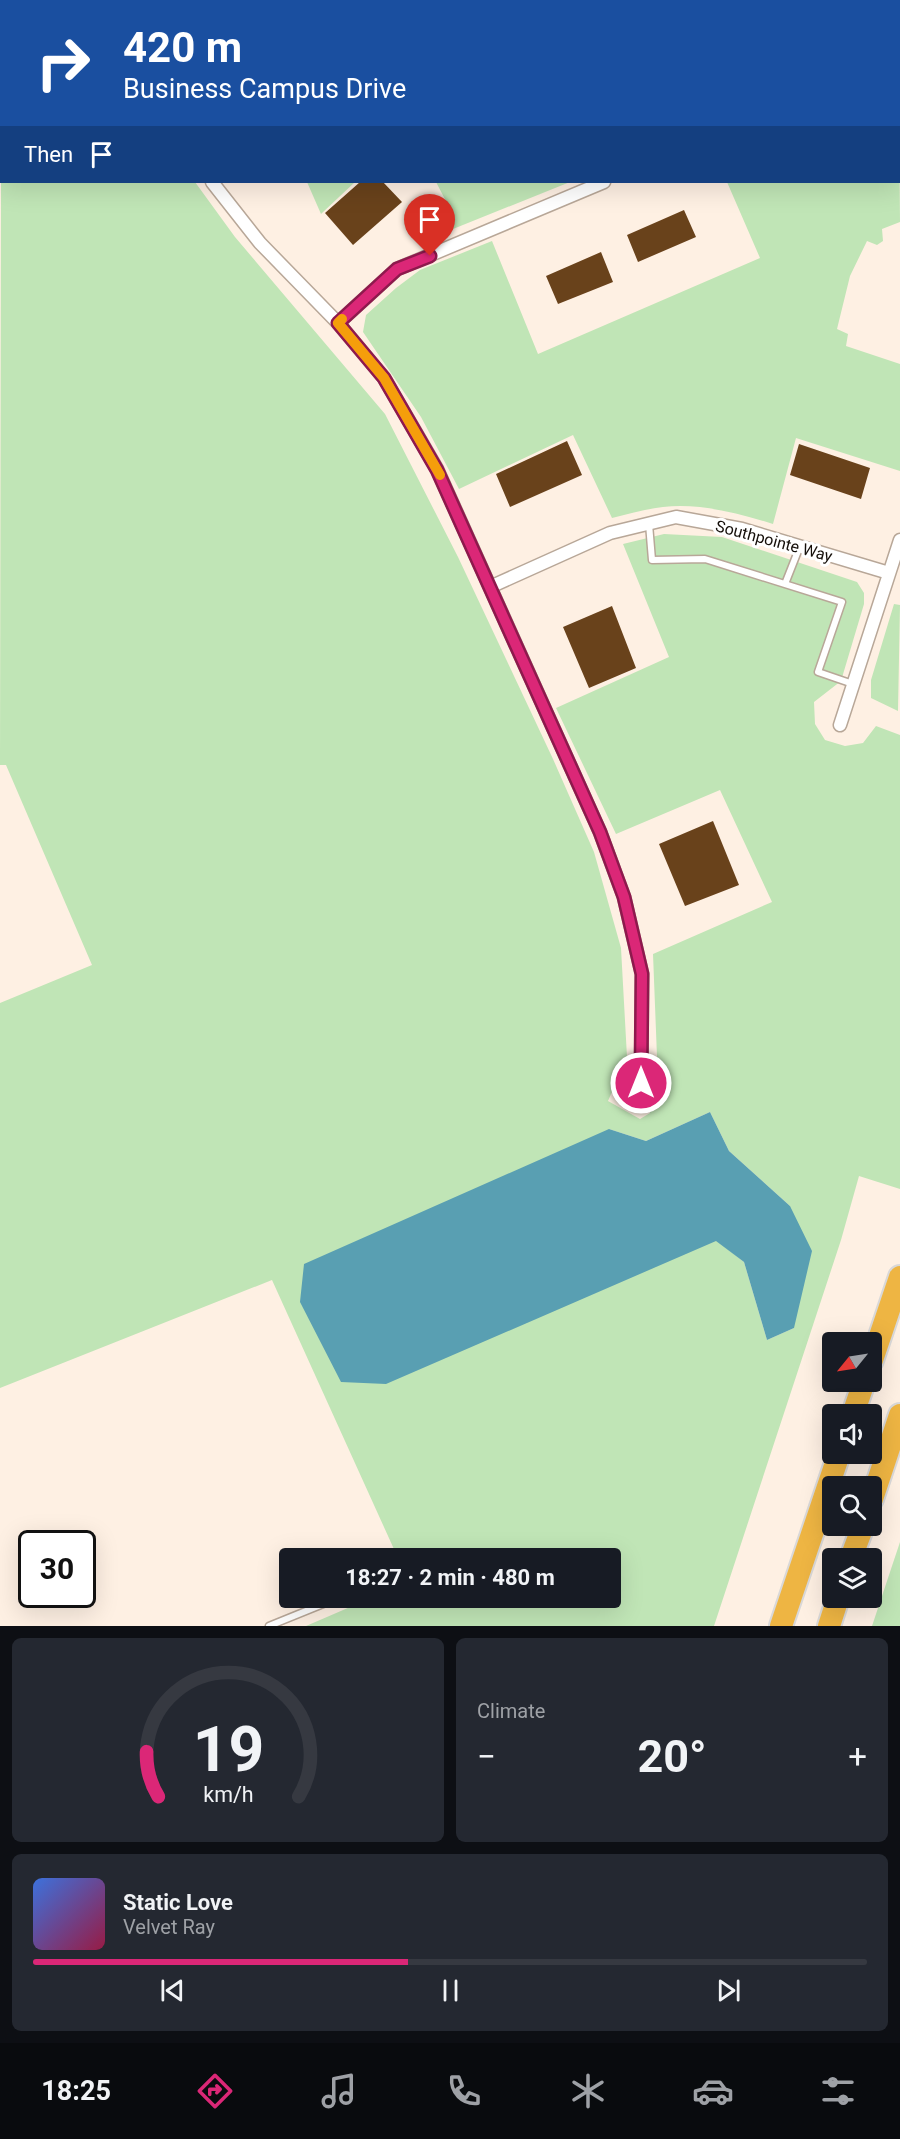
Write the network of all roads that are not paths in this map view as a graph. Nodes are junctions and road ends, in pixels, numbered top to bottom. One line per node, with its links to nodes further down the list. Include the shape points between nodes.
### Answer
1 (213, 183): 3 (street, via 260,243)
2 (602, 183): 3 (street, via 397,269)
3 (338, 323): 9 (street, via 384,378 437,470)
4 (649, 524): 6 (street, Southpointe Way, via 676,517 742,529); 8 (lane, via 652,560 705,559); 9 (street, Southpointe Way, via 610,533)
5 (900, 540): 7 (street)
6 (800, 546): 7 (street, Southpointe Way); 8 (lane)
7 (889, 573): 10 (street)
8 (786, 584): 10 (lane, via 842,602 818,672)
9 (490, 587): 12 (street, via 600,832 624,897 642,974)
10 (853, 684): 11 (street)
11 (840, 725)
12 (641, 1083)
13 (900, 1277): 14 (highway)
14 (881, 1332)
15 (900, 1415): 17 (highway)
16 (836, 1464): 21 (highway)
17 (880, 1476)
18 (313, 1608): 20 (lane)
19 (835, 1608): 22 (highway)
20 (269, 1626)
21 (781, 1626)
22 (829, 1626)

